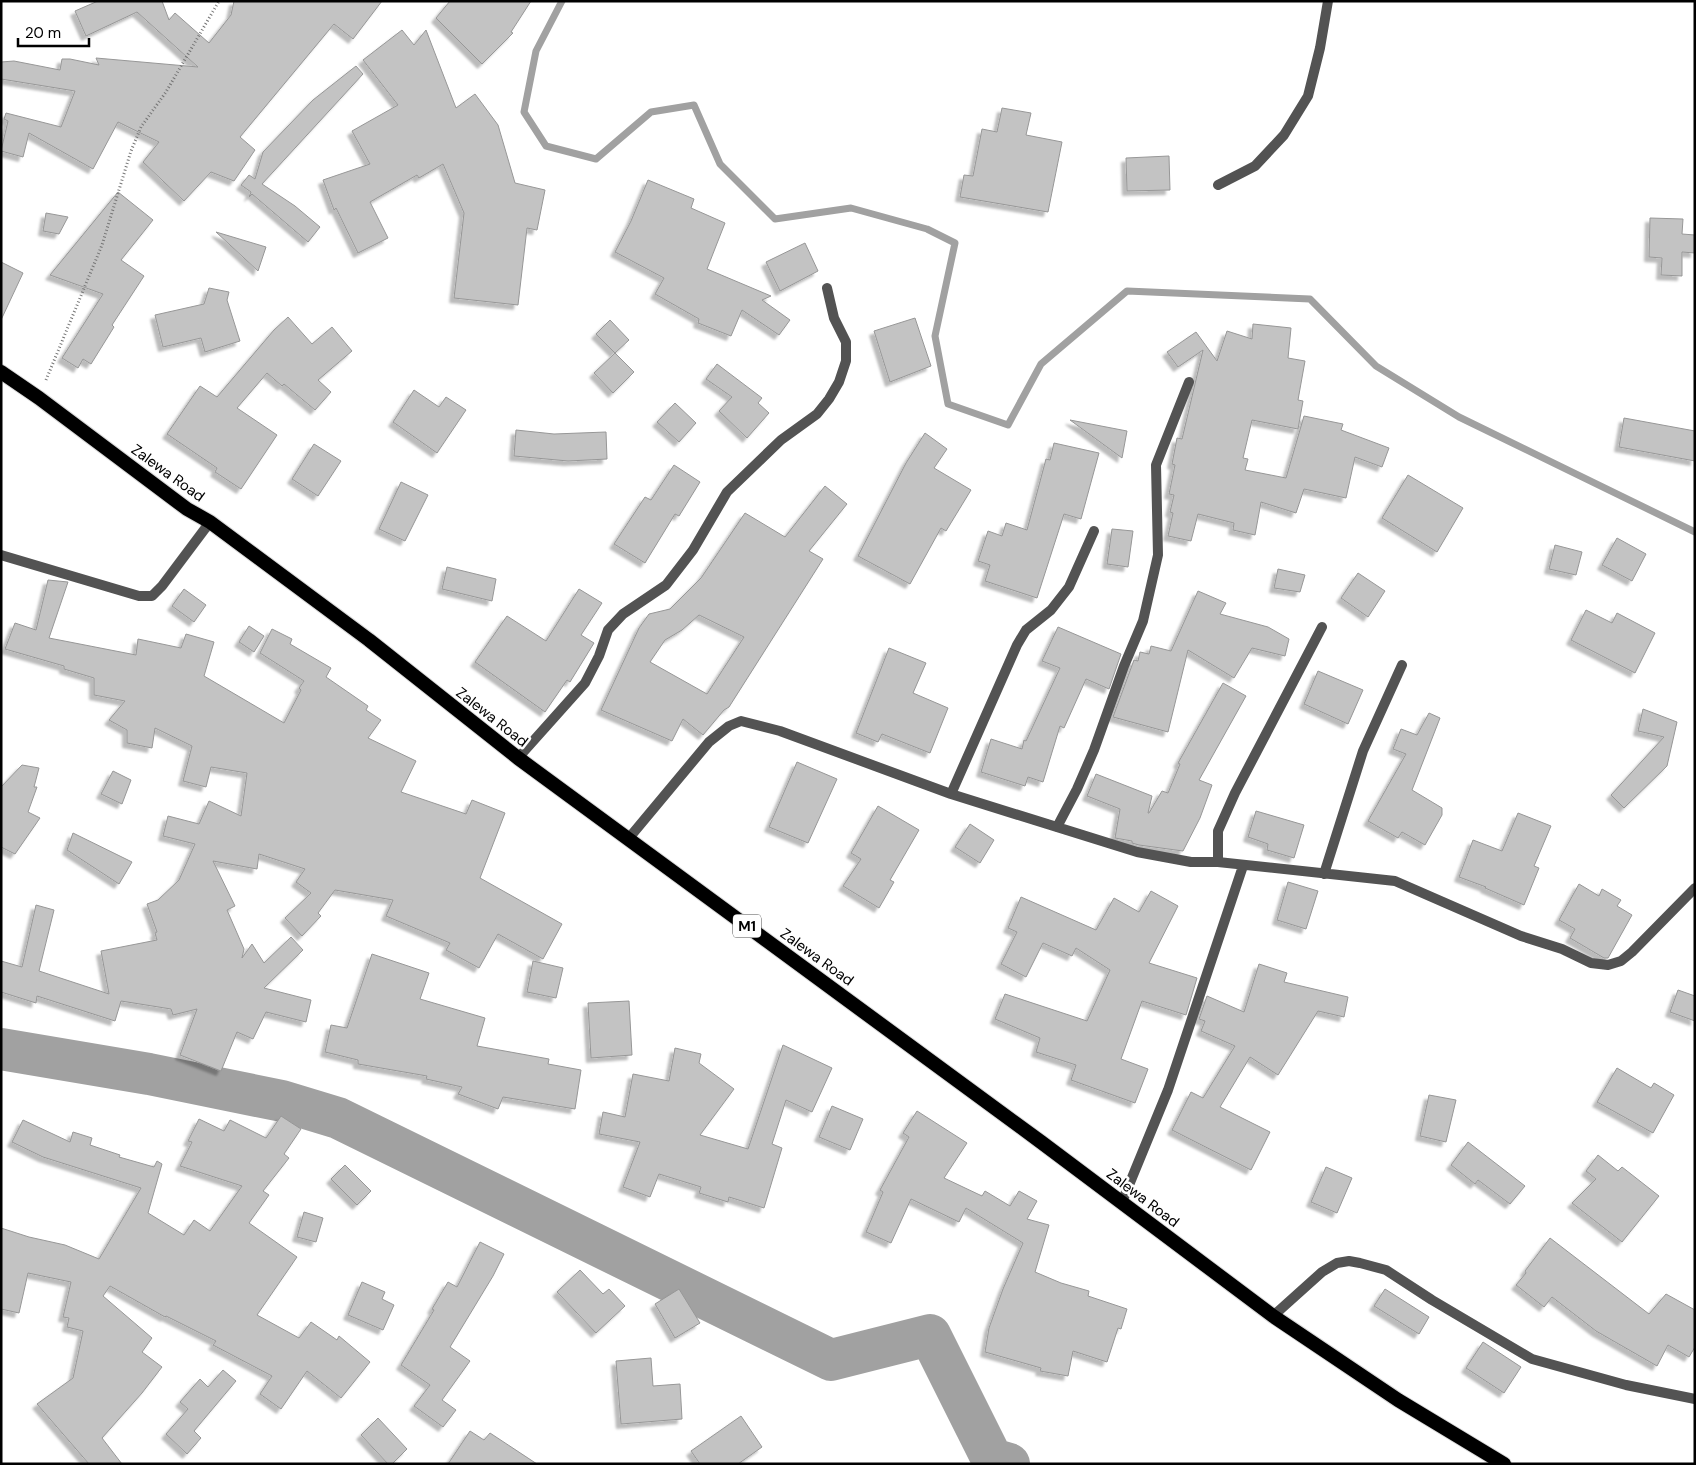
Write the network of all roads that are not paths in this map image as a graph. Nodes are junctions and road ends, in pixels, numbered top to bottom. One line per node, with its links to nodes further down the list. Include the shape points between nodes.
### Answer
1 (1328, 1): 2 (street, via 1308,96 1284,135 1255,166)
2 (1218, 185)
3 (827, 288): 11 (street, via 834,318 846,342 846,361 829,399 817,414 781,440 727,492 693,550 666,585 622,614 608,630 585,683)
4 (1, 372): 6 (highway, Zalewa Road / M1, via 187,509)
5 (1189, 382): 13 (street, via 1156,465 1158,555 1143,621 1094,750)
6 (210, 522): 8 (street, via 152,596 139,596); 11 (highway, Zalewa Road / M1, via 369,640)
7 (1094, 531): 12 (street, via 1069,587 1051,610 1026,630 1017,645)
8 (1, 555)
9 (1322, 627): 15 (street, via 1218,831)
10 (1402, 665): 17 (street, via 1363,751)
11 (518, 758): 14 (highway, Zalewa Road / M1)
12 (950, 794): 13 (street); 14 (street, via 780,731 741,721 709,742)
13 (1057, 827): 15 (street, via 1137,852 1191,862)
14 (630, 838): 19 (highway, Zalewa Road / M1)
15 (1218, 862): 16 (street)
16 (1243, 866): 17 (street); 19 (street, via 1168,1090)
17 (1324, 874): 18 (street, via 1395,881 1521,936 1562,949 1591,964 1608,965 1621,961 1632,952)
18 (1695, 888)
19 (1122, 1202): 20 (highway, Zalewa Road / M1)
20 (1273, 1316): 21 (street, via 1322,1272 1337,1263 1360,1263 1386,1270 1532,1359 1626,1385); 22 (highway, Zalewa Road / M1, via 1398,1400)
21 (1695, 1399)
22 (1504, 1464)

